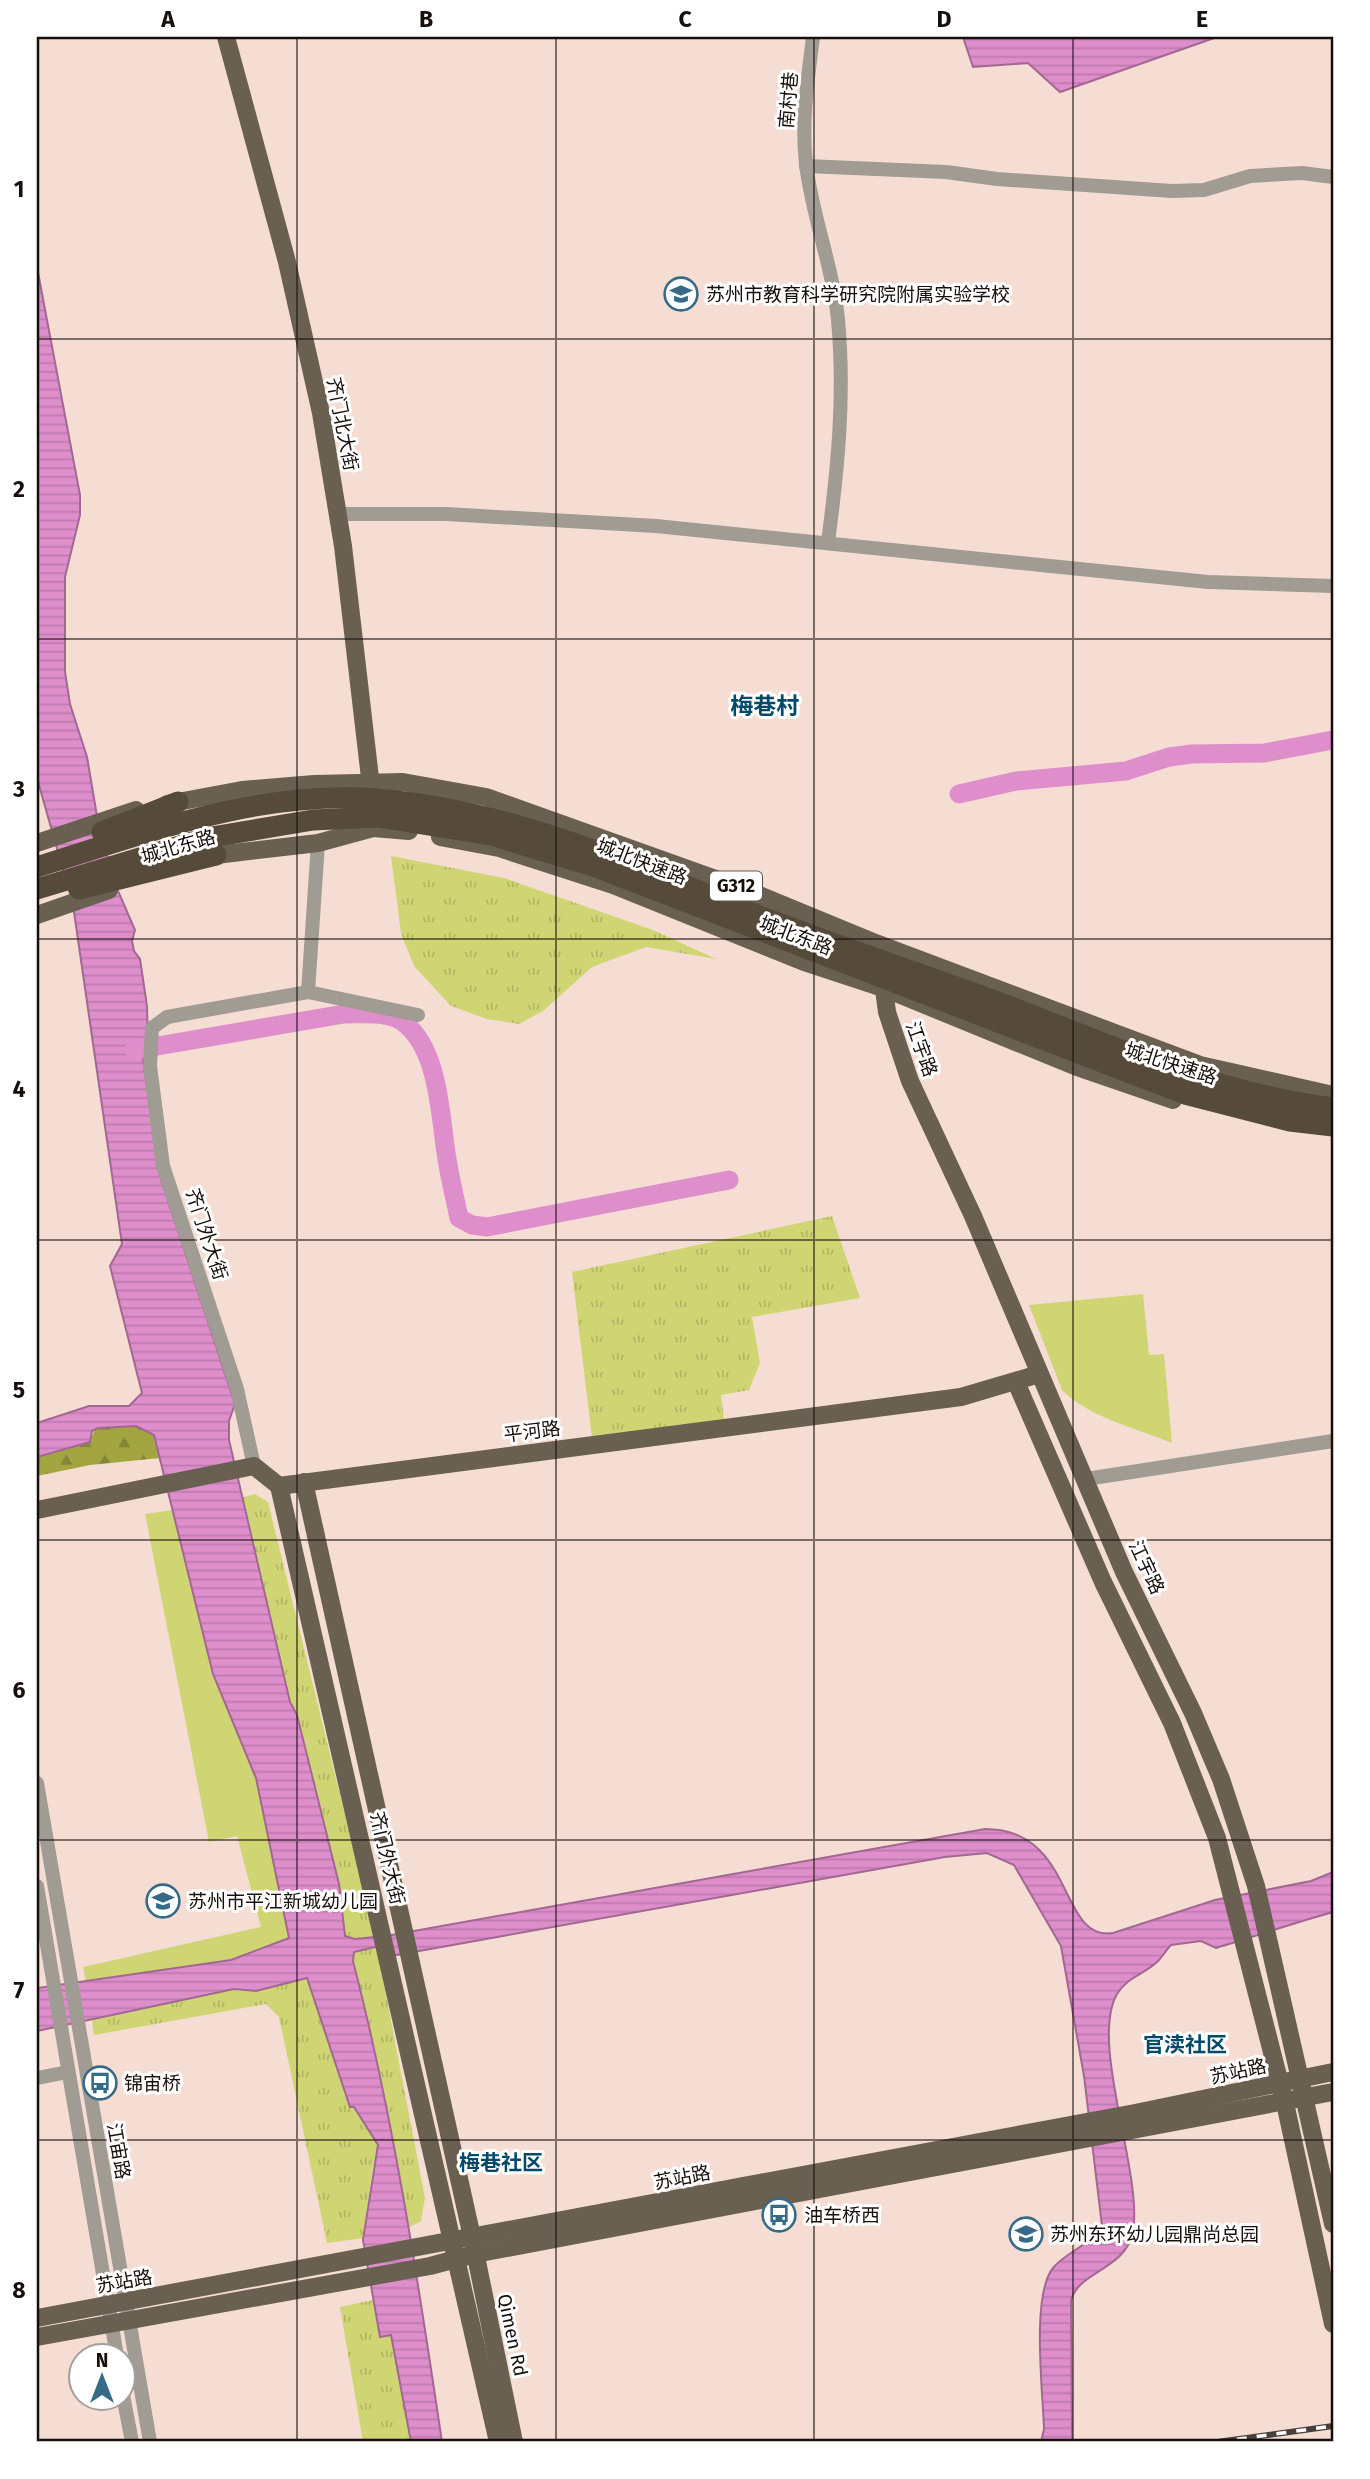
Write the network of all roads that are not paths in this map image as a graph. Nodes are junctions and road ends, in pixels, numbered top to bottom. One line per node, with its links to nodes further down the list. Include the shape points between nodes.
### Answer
1 (226, 37): 5 (main road, 齐门北大街, via 287,262)
2 (813, 37): 3 (street, 南村巷, via 804,104)
3 (806, 166): 4 (street, via 946,172 1172,191 1204,190 1250,176 1302,173); 6 (street, 南村巷, via 838,316 842,374 841,446)
4 (1333, 177)
5 (338, 514): 6 (street, via 446,514 656,526); 8 (main road, 齐门北大街)
6 (828, 542): 7 (street, via 1208,582)
7 (1333, 586)
8 (371, 783): 9 (main road, 城北东路 / G312, via 242,790); 10 (main road, 齐门北大街); 16 (main road, 城北东路 / G312, via 402,782 486,797 752,892)
9 (178, 802): 13 (highway); 13 (main road, 城北东路 / G312, via 121,813)
10 (373, 828): 11 (main road, 城北东路 / G312); 17 (main road, 城北东路 / G312, via 499,848 613,885 804,962)
11 (318, 843): 12 (main road, 城北东路 / G312); 18 (street)
12 (216, 855): 14 (highway); 15 (main road, 城北东路 / G312)
13 (41, 863): 21 (highway, 城北快速路, via 190,819 258,806 375,799 491,817 596,849 752,913 1188,1074 1290,1103); 22 (highway, 城北快速路, via 313,820 378,817 491,835 593,866 1185,1094 1290,1121)
14 (37, 901)
15 (37, 915)
16 (878, 943): 17 (main road, 江宇路); 20 (main road, 城北东路 / G312, via 1200,1065)
17 (886, 989): 23 (main road, 城北东路 / G312, via 1077,1067 1179,1102 1256,1122); 24 (main road, 江宇路, via 887,1012 911,1081)
18 (308, 992): 19 (street); 27 (street, 齐门外大街, via 167,1017 152,1028 150,1066 163,1166 237,1389)
19 (418, 1015)
20 (1333, 1094)
21 (1333, 1108)
22 (1333, 1126)
23 (1333, 1134)
24 (1039, 1374): 25 (main road, 平河路); 28 (main road, 江宇路)
25 (1016, 1382): 29 (main road, 平河路, via 947,1399); 40 (main road, via 1103,1582 1184,1750 1217,1838)
26 (1333, 1441): 28 (street)
27 (247, 1468): 30 (main road); 31 (main road)
28 (1086, 1479): 39 (main road, 江宇路, via 1124,1572 1206,1741 1256,1886)
29 (304, 1482): 30 (main road, 平河路); 47 (main road, 齐门外大街)
30 (279, 1486): 46 (main road, 齐门外大街)
31 (37, 1510)
32 (37, 1783): 34 (street, 江宙路)
33 (37, 1886): 35 (street, 江宙路)
34 (65, 1942): 35 (street); 49 (street, 江宙路)
35 (42, 1946): 36 (street, 江宙路, via 52,1971)
36 (68, 2072): 38 (street); 49 (street, 江宙路)
37 (1333, 2072): 39 (main road, 苏站路)
38 (37, 2078)
39 (1301, 2078): 40 (main road, 苏站路); 42 (main road, 江宇路)
40 (1281, 2083): 43 (main road); 44 (main road, 苏站路)
41 (1333, 2092): 42 (main road, 苏站路)
42 (1306, 2098): 43 (main road, 苏站路); 45 (main road, 江宇路)
43 (1285, 2103): 44 (main road, 苏站路); 52 (main road)
44 (1137, 2122): 47 (main road, 苏站路)
45 (1333, 2224)
46 (453, 2241): 47 (main road, 苏站路); 48 (main road, Qimen Rd); 49 (main road, 苏站路)
47 (474, 2245): 48 (main road, 苏站路); 59 (main road, Qimen Rd)
48 (458, 2260): 51 (main road, 苏站路); 58 (main road, Qimen Rd)
49 (116, 2303): 50 (main road, 苏站路); 51 (street, 江宙路)
50 (37, 2318)
51 (119, 2322): 53 (main road, 苏站路); 54 (street, 江宙路); 57 (street, 江宙路)
52 (1333, 2324)
53 (37, 2337)
54 (118, 2342)
55 (126, 2412): 56 (street)
56 (132, 2442)
57 (150, 2442)
58 (498, 2442)
59 (514, 2442)

